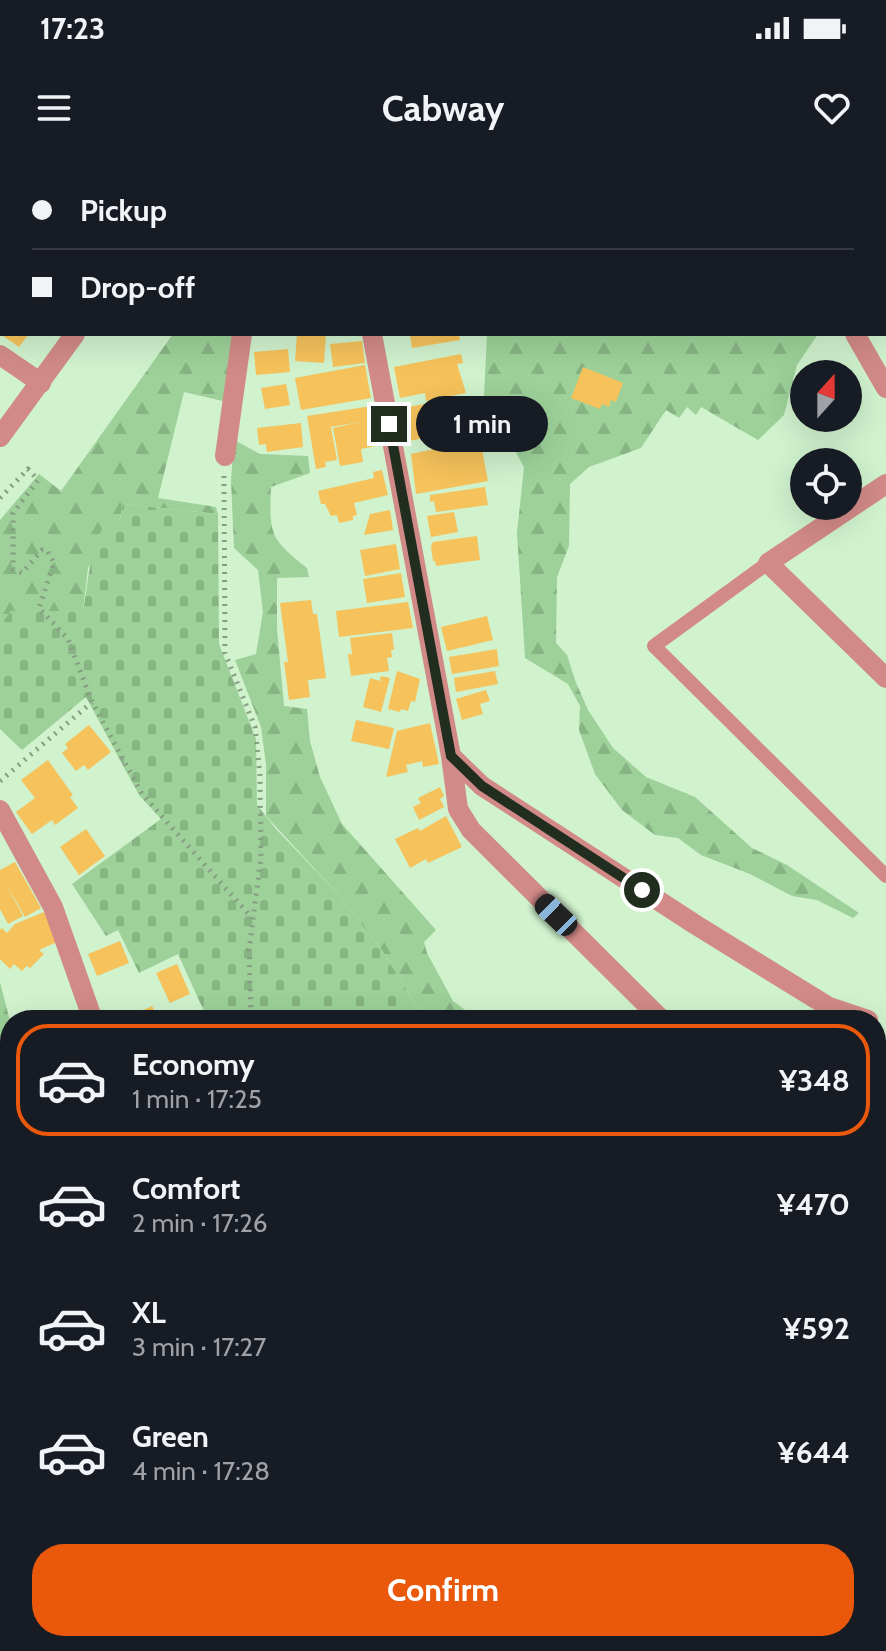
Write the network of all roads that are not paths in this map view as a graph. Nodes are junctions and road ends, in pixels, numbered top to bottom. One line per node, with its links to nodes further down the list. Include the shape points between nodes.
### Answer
1 (74, 336): 6 (street)
2 (242, 336): 9 (street)
3 (372, 336): 13 (street)
4 (856, 336): 7 (street)
5 (0, 355): 6 (street)
6 (41, 383): 8 (street)
7 (886, 388)
8 (0, 437)
9 (225, 456)
10 (886, 484): 11 (street)
11 (768, 563): 12 (street); 15 (lane, via 654,646)
12 (886, 678)
13 (451, 756): 17 (street, via 458,809 471,830); 18 (street, via 482,786)
14 (0, 810): 16 (street, via 53,907)
15 (886, 876)
16 (89, 1010)
17 (652, 1010)
18 (838, 1010)

